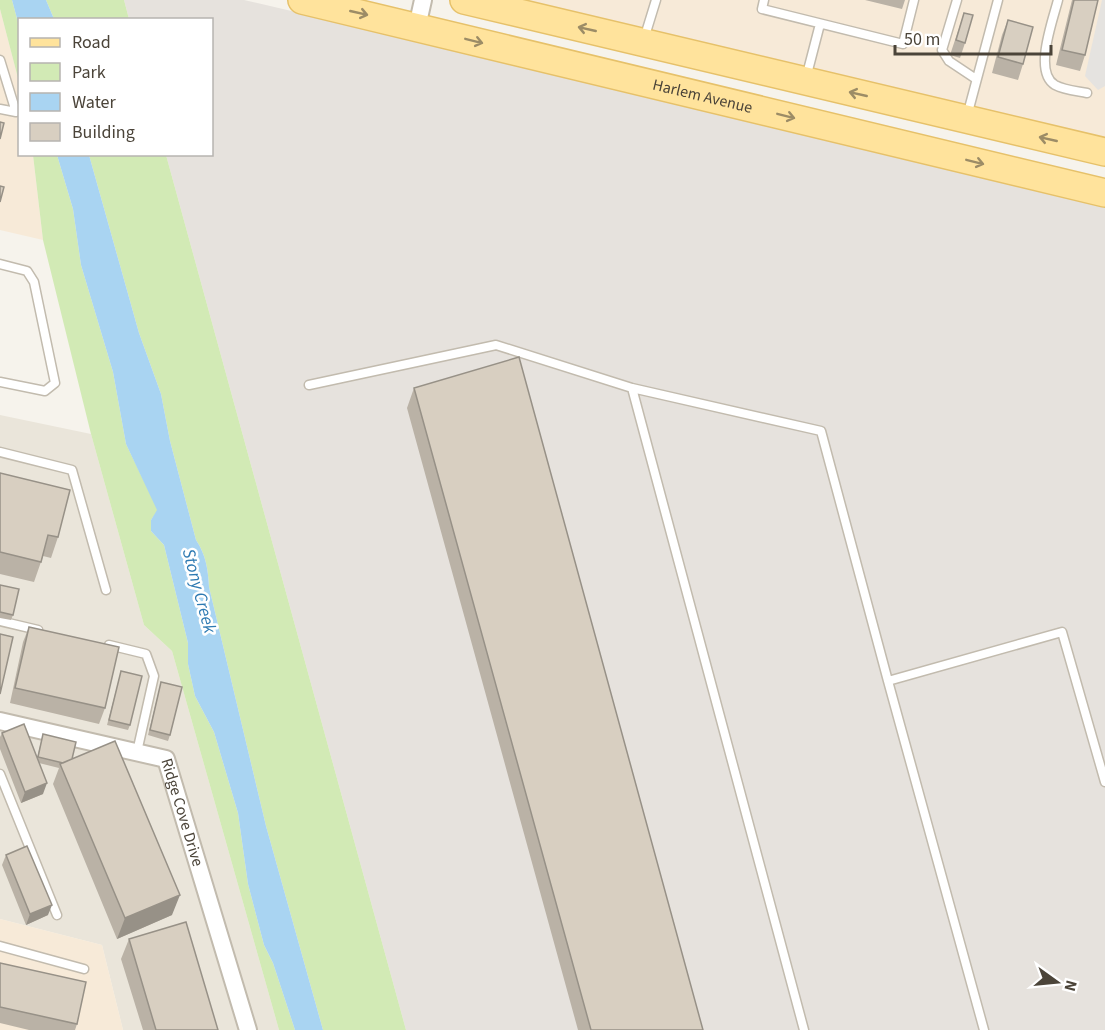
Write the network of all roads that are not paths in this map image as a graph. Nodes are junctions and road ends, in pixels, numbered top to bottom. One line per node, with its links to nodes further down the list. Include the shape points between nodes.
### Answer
1 (302, 0): 11 (main road, Harlem Avenue, one-way to 11)
2 (423, 0): 11 (street)
3 (464, 0): 12 (main road, one-way to 3)
4 (656, 0): 12 (lane)
5 (764, 0): 10 (lane, via 762,9)
6 (914, 0): 10 (lane, via 903,44)
7 (957, 0): 14 (lane, via 942,50 950,61)
8 (999, 0): 14 (lane)
9 (1058, 0): 16 (lane, via 1045,72 1054,84)
10 (820, 24): 15 (lane)
11 (417, 27): 20 (main road, Harlem Avenue, one-way to 20)
12 (644, 43): 15 (main road)
13 (0, 60): 17 (lane, via 16,112)
14 (976, 79): 18 (lane)
15 (806, 81): 18 (main road, one-way to 15)
16 (1087, 93)
17 (0, 109)
18 (966, 119): 19 (main road, one-way to 18)
19 (1105, 152)
20 (1105, 193)
21 (0, 264): 22 (lane, via 27,271 34,282 55,383 45,391)
22 (0, 382)
23 (309, 385): 24 (lane, via 496,345)
24 (632, 388): 30 (lane, via 821,431); 39 (lane)
25 (0, 452): 26 (lane, via 72,470)
26 (106, 590)
27 (0, 621): 28 (lane)
28 (45, 631)
29 (101, 644): 32 (lane, via 146,654 154,676)
30 (888, 681): 34 (lane, via 1062,632); 40 (lane)
31 (0, 721): 32 (street, Ridge Cove Drive)
32 (137, 752): 38 (street, Ridge Cove Drive, via 166,759)
33 (0, 774): 35 (lane)
34 (1105, 782)
35 (57, 915)
36 (0, 946): 37 (lane)
37 (84, 969)
38 (248, 1030)
39 (804, 1030)
40 (984, 1030)

